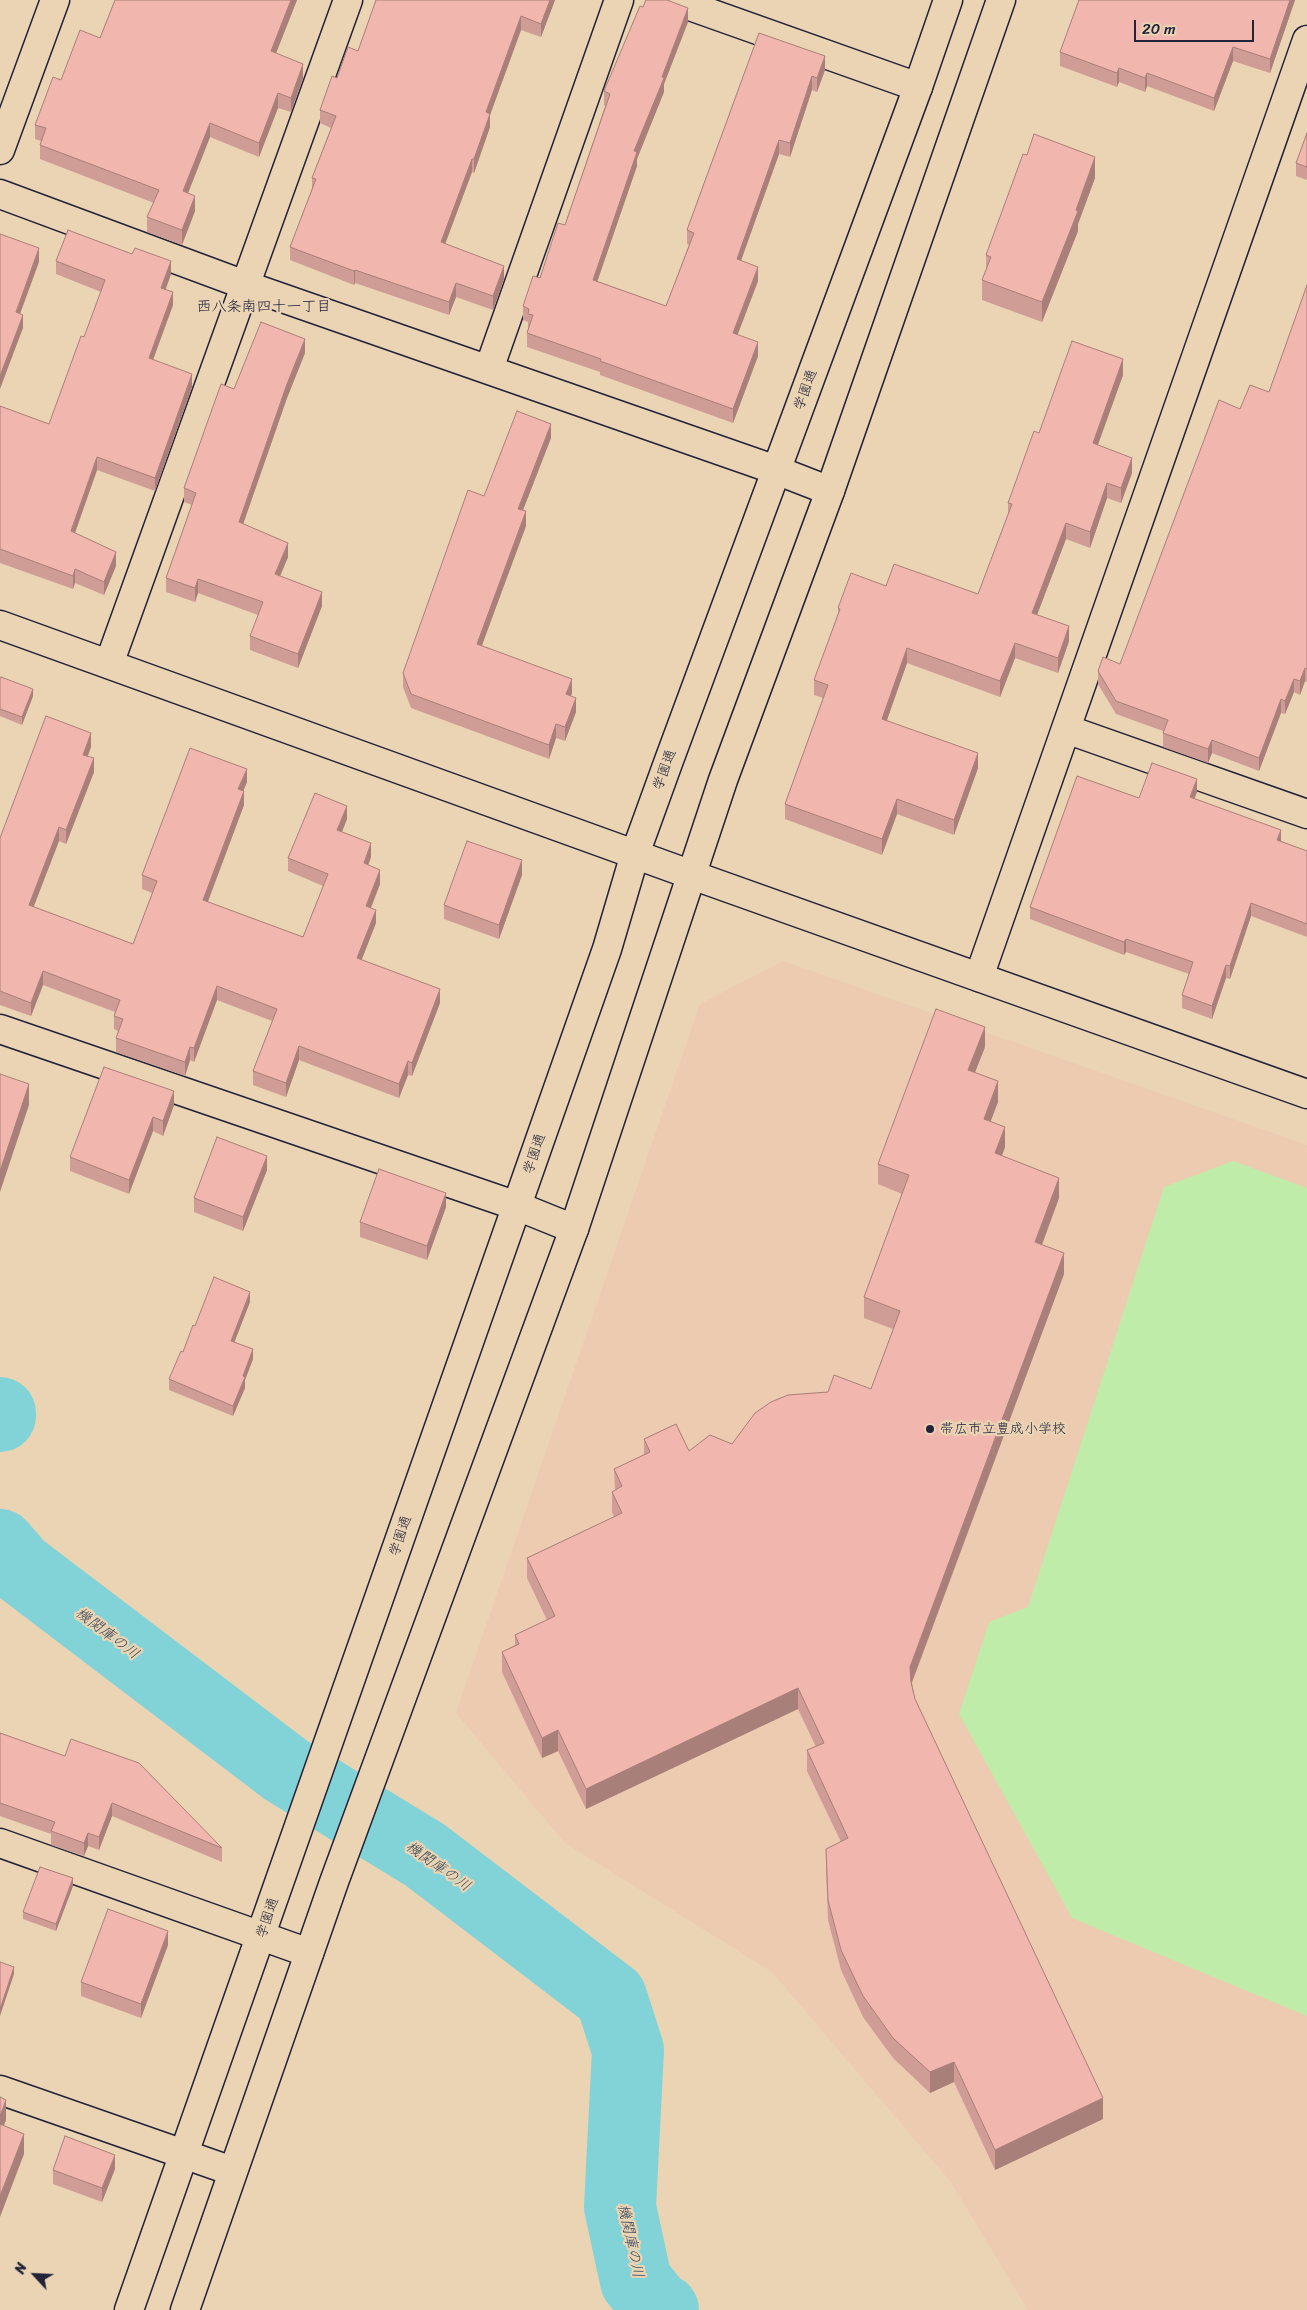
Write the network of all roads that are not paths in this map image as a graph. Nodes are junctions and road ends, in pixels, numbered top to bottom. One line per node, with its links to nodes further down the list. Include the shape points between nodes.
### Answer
1 (55, 0): 9 (street)
2 (348, 0): 11 (street)
3 (619, 0): 12 (street)
4 (672, 0): 8 (street)
5 (948, 0): 8 (street, 学園通)
6 (1000, 0): 14 (street)
7 (1307, 40): 17 (street)
8 (918, 87): 13 (street, 学園通)
9 (0, 150)
10 (0, 194): 11 (street)
11 (245, 285): 12 (street); 16 (street)
12 (488, 369): 13 (street)
13 (776, 470): 14 (street); 19 (street, 学園通)
14 (830, 491): 20 (street, via 723,780)
15 (0, 625): 16 (street)
16 (109, 664): 19 (street)
17 (1066, 729): 18 (street); 21 (street)
18 (1307, 814)
19 (635, 854): 20 (street); 24 (street, 学園通, via 607,949)
20 (692, 875): 21 (street); 25 (street)
21 (979, 977): 23 (street)
22 (0, 1030): 24 (street)
23 (1307, 1094)
24 (517, 1206): 25 (street); 27 (street, 学園通)
25 (574, 1229): 28 (street)
26 (0, 1843): 27 (street)
27 (262, 1936): 28 (street); 30 (street, 学園通)
28 (309, 1953): 31 (street)
29 (0, 2090): 30 (street)
30 (185, 2154): 31 (street); 32 (street, 学園通)
31 (232, 2171): 33 (street)
32 (129, 2310)
33 (185, 2310)

